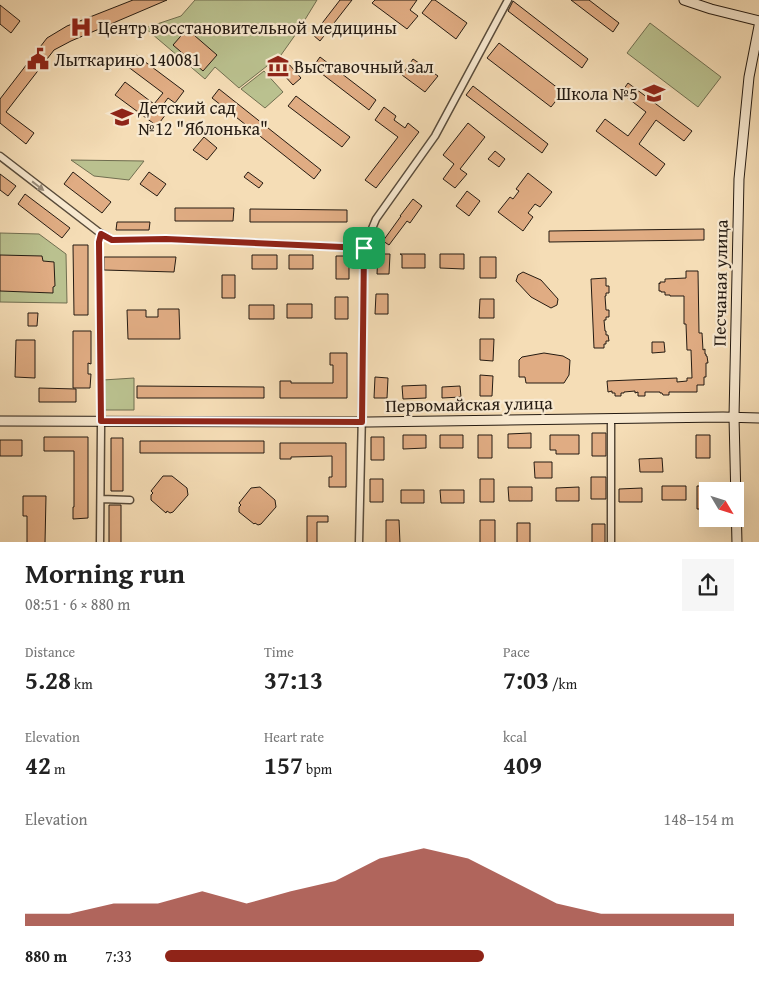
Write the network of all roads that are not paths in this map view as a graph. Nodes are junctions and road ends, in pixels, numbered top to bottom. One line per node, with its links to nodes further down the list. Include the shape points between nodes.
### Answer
1 (508, 0): 7 (street, via 435,136 376,219)
2 (684, 0): 3 (street)
3 (759, 21)
4 (759, 26): 8 (street, Песчаная улица, via 749,77 739,179)
5 (0, 156): 6 (street, one-way to 6)
6 (101, 234): 7 (street, via 112,240 166,239); 12 (street)
7 (364, 248): 13 (street)
8 (734, 417): 9 (street, Первомайская улица); 10 (street, Первомайская улица); 19 (street, Песчаная улица)
9 (759, 418)
10 (611, 419): 13 (street, Первомайская улица); 18 (street)
11 (0, 421): 12 (street, Первомайская улица)
12 (101, 421): 13 (street, Первомайская улица); 14 (street)
13 (362, 422): 17 (street)
14 (101, 499): 15 (street); 16 (street)
15 (130, 500)
16 (100, 542)
17 (359, 542)
18 (612, 542)
19 (737, 542)

